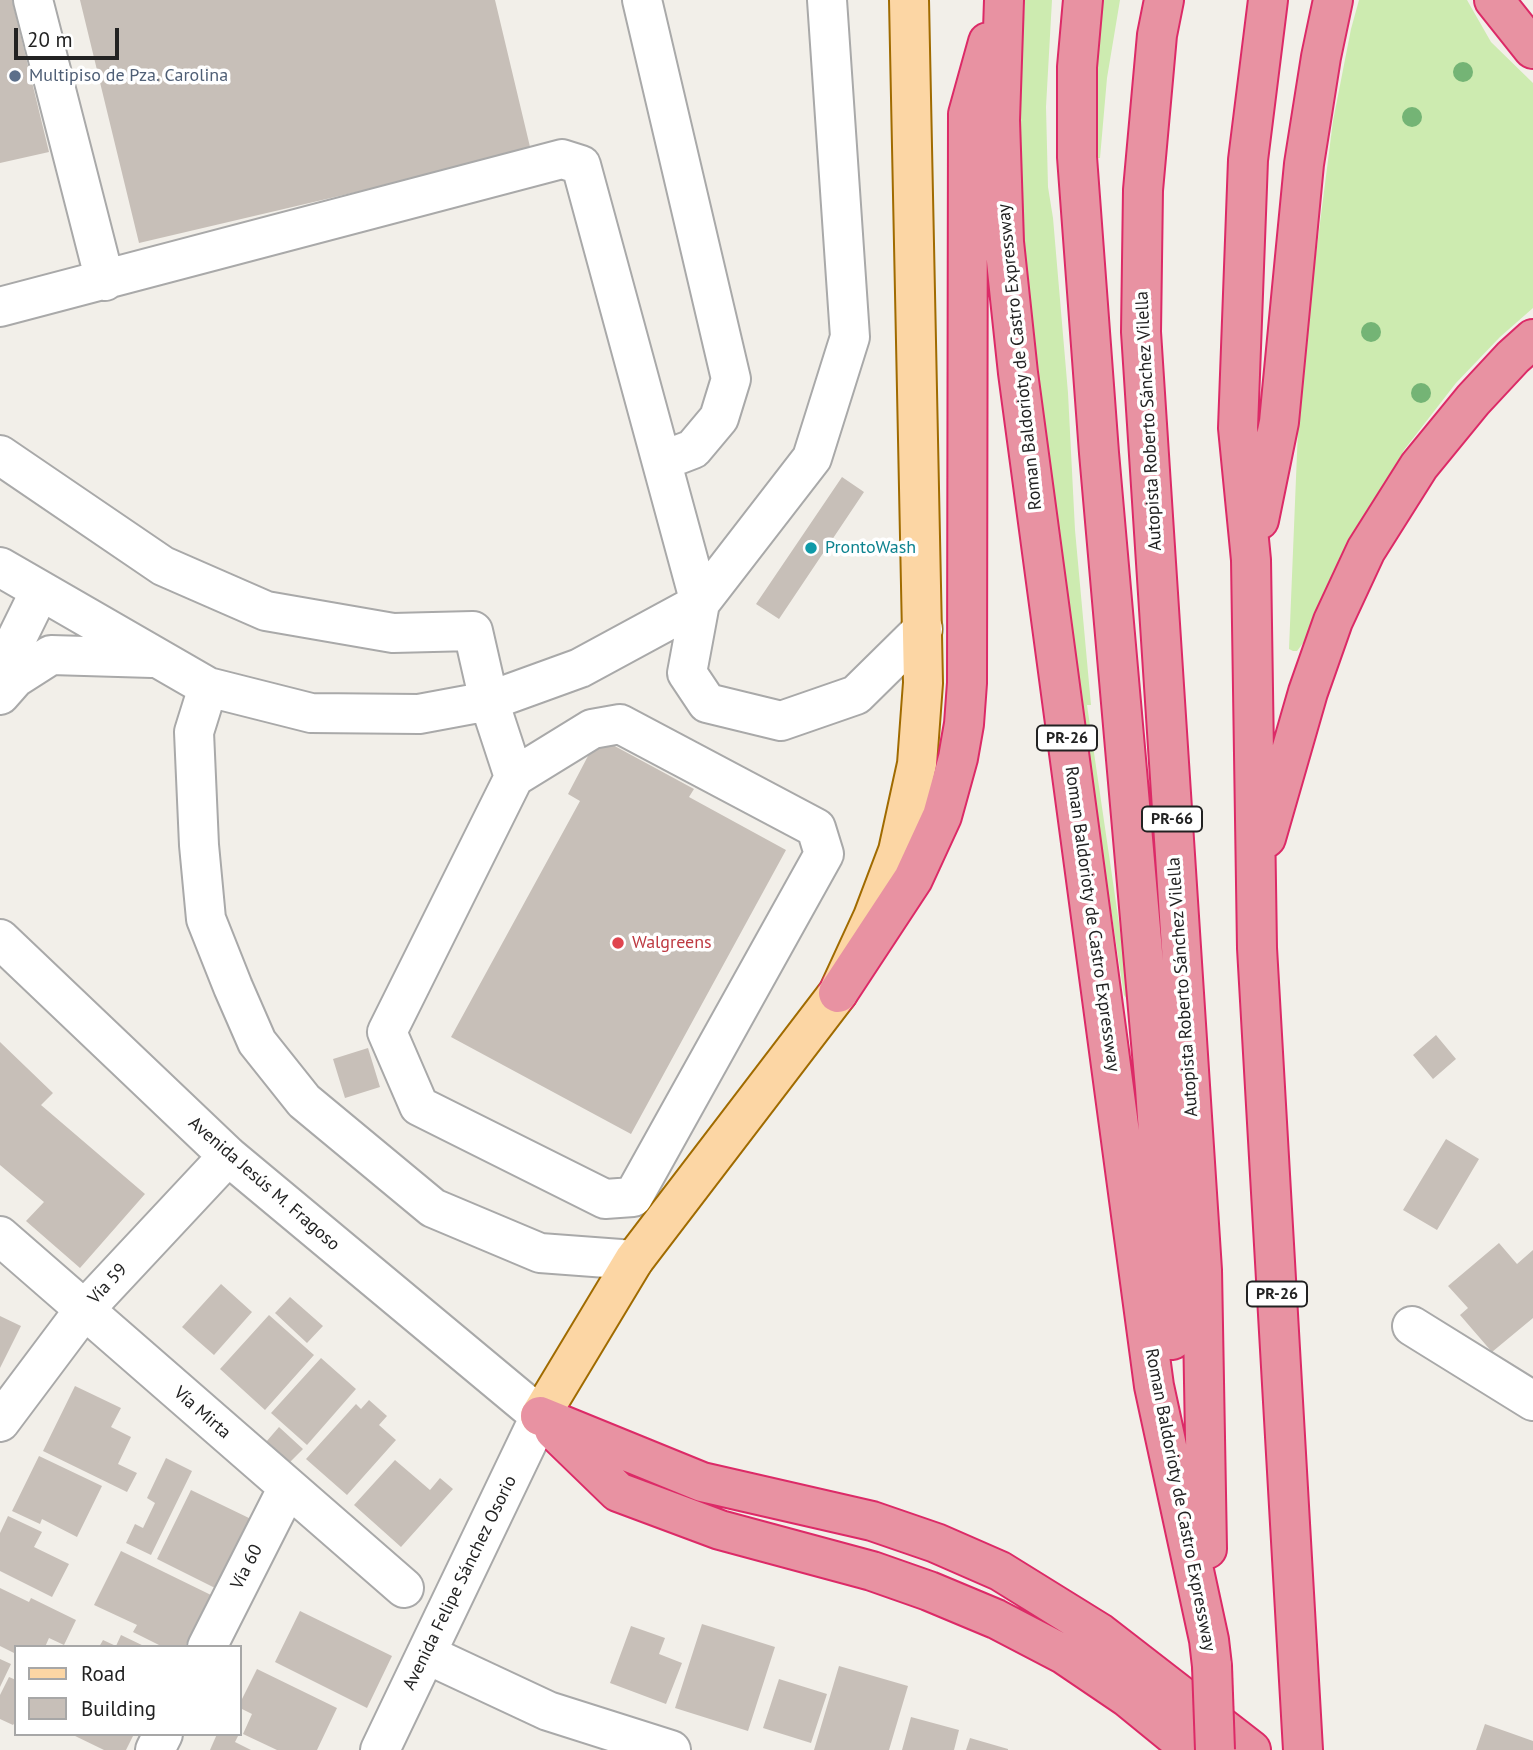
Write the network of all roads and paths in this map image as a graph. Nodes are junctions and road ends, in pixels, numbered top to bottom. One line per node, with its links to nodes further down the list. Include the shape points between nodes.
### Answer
1 (33, 0): 12 (street)
2 (642, 0): 16 (street, via 731,379 719,418 693,449)
3 (827, 0): 20 (street, via 850,337 812,458)
4 (909, 0): 21 (main road)
5 (1002, 0): 31 (highway, via 968,114 967,683 958,758 942,816 913,879); 40 (highway, Roman Baldorioty de Castro Expressway / PR-26, via 1004,242 1018,373 1154,1385)
6 (1083, 0): 40 (highway, via 1077,158 1156,1102 1174,1383)
7 (1164, 0): 44 (highway, Autopista Roberto Sánchez Vilella / PR-66, via 1143,190 1141,332 1202,1270)
8 (1268, 0): 17 (highway, via 1248,160 1238,428)
9 (1333, 0): 17 (highway, via 1304,164 1279,422)
10 (1494, 0): 11 (highway)
11 (1533, 49)
12 (105, 281): 13 (street); 16 (street, via 562,159 581,165)
13 (0, 307)
14 (1533, 339): 29 (highway, via 1473,400 1419,466 1366,550 1333,621 1308,692)
15 (0, 455): 26 (street, via 163,566 265,611 393,633 473,631)
16 (662, 461): 20 (street)
17 (1251, 560): 29 (highway, PR-26)
18 (0, 568): 19 (street)
19 (40, 591): 22 (street); 23 (street)
20 (700, 603): 21 (street, via 687,673 707,703 781,721 856,695); 24 (street)
21 (923, 629): 31 (main road, via 917,764 898,850)
22 (158, 658): 23 (street, via 51,655 15,678); 25 (street)
23 (1, 668)
24 (580, 668): 26 (street); 27 (street)
25 (208, 687): 26 (street, via 311,713 419,714); 34 (street, via 194,732 206,919 257,1042 304,1101 433,1209 540,1253)
26 (489, 701): 28 (street)
27 (592, 729): 28 (street); 28 (street, via 620,724 816,828 824,854 633,1197 605,1199 419,1105 387,1032)
28 (514, 777)
29 (1255, 873): 46 (highway, PR-26)
30 (0, 939): 32 (street, Avenida Jesús M. Fragoso)
31 (838, 993): 34 (main road)
32 (228, 1156): 35 (street, Vía 59); 38 (street, Avenida Jesús M. Fragoso)
33 (0, 1236): 35 (street, Vía Mirta)
34 (634, 1260): 38 (main road)
35 (84, 1310): 39 (street, Vía 59); 41 (street, Vía Mirta)
36 (1412, 1326): 37 (street)
37 (1533, 1401)
38 (540, 1416): 45 (street, Avenida Felipe Sánchez Osorio); 49 (highway, via 618,1492 720,1530 929,1591 996,1619 1065,1655 1127,1697); 51 (highway, via 702,1482 872,1521 1000,1571 1100,1633)
39 (0, 1422)
40 (1174, 1472): 44 (highway, Roman Baldorioty de Castro Expressway / PR-26)
41 (288, 1487): 42 (street, Vía Mirta); 43 (street, Vía 60)
42 (404, 1588)
43 (208, 1645)
44 (1210, 1653): 50 (highway, Roman Baldorioty de Castro Expressway / PR-26, bridge)
45 (426, 1654): 47 (street, Avenida Felipe Sánchez Osorio); 48 (street, via 548,1711)
46 (1302, 1732)
47 (380, 1750)
48 (671, 1750)
49 (1192, 1750)
50 (1215, 1750)
51 (1251, 1750)

